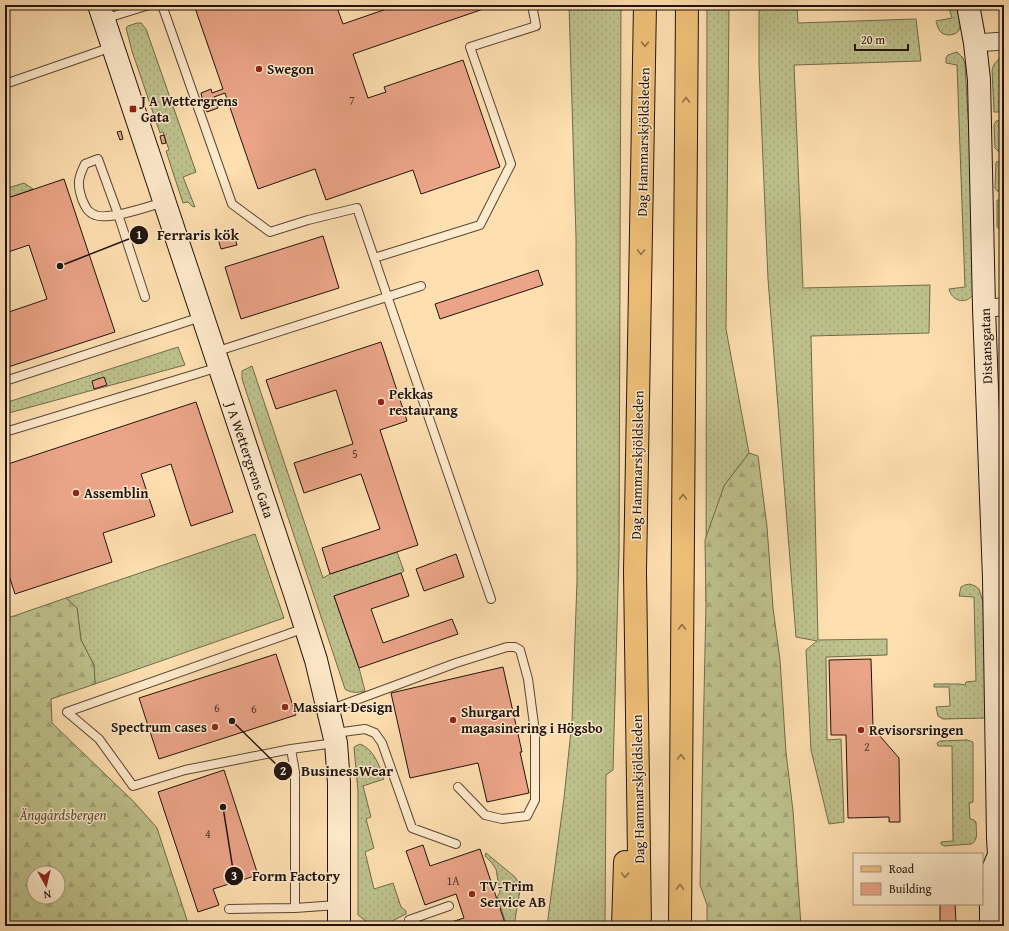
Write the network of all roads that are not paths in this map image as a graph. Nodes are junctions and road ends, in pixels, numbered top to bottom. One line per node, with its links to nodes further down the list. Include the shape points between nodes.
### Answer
1 (149, 5): 7 (lane)
2 (162, 5): 14 (lane, via 232,204 270,232 357,208)
3 (532, 5): 14 (lane, via 536,26 470,47 511,164 480,225)
4 (646, 5): 23 (main road, Dag Hammarskjöldsleden, one-way to 23)
5 (687, 5): 40 (main road, one-way to 5)
6 (968, 5): 9 (street, Distansgatan)
7 (101, 12): 10 (street, J A Wettergrens Gata)
8 (1004, 41): 9 (street)
9 (975, 43): 18 (street, Distansgatan)
10 (113, 47): 11 (lane); 12 (street, J A Wettergrens Gata)
11 (5, 84)
12 (164, 202): 13 (lane); 19 (street, J A Wettergrens Gata)
13 (118, 214): 13 (lane, via 96,216 86,209 80,193 78,176 85,164 98,159); 16 (lane)
14 (374, 258): 17 (lane)
15 (421, 286): 17 (lane)
16 (145, 297)
17 (387, 298): 20 (lane); 25 (lane)
18 (994, 307): 24 (street, Distansgatan)
19 (202, 317): 20 (street, J A Wettergrens Gata); 21 (lane)
20 (216, 359): 22 (lane); 26 (street, J A Wettergrens Gata)
21 (5, 381)
22 (5, 432)
23 (635, 570): 38 (main road, one-way to 38); 39 (main road, Dag Hammarskjöldsleden)
24 (999, 577): 32 (street, Distansgatan)
25 (491, 599)
26 (306, 628): 27 (street, J A Wettergrens Gata); 29 (lane, via 68,712 99,739 133,786 186,770)
27 (329, 710): 28 (street, J A Wettergrens Gata); 30 (lane, via 456,663 507,647 515,647 520,650 528,679 535,732 535,800 527,816 502,819 485,815)
28 (335, 738): 29 (lane); 31 (lane, via 365,729 375,734 382,744 412,828); 36 (street, J A Wettergrens Gata, via 339,783)
29 (291, 749): 34 (lane, via 295,772)
30 (458, 787)
31 (456, 844)
32 (1002, 853): 41 (street, Distansgatan, via 991,874)
33 (449, 906): 37 (lane, via 409,920)
34 (295, 908): 35 (lane); 36 (lane)
35 (229, 909)
36 (339, 916)
37 (412, 926)
38 (623, 926)
39 (640, 926)
40 (680, 926)
41 (991, 926)

